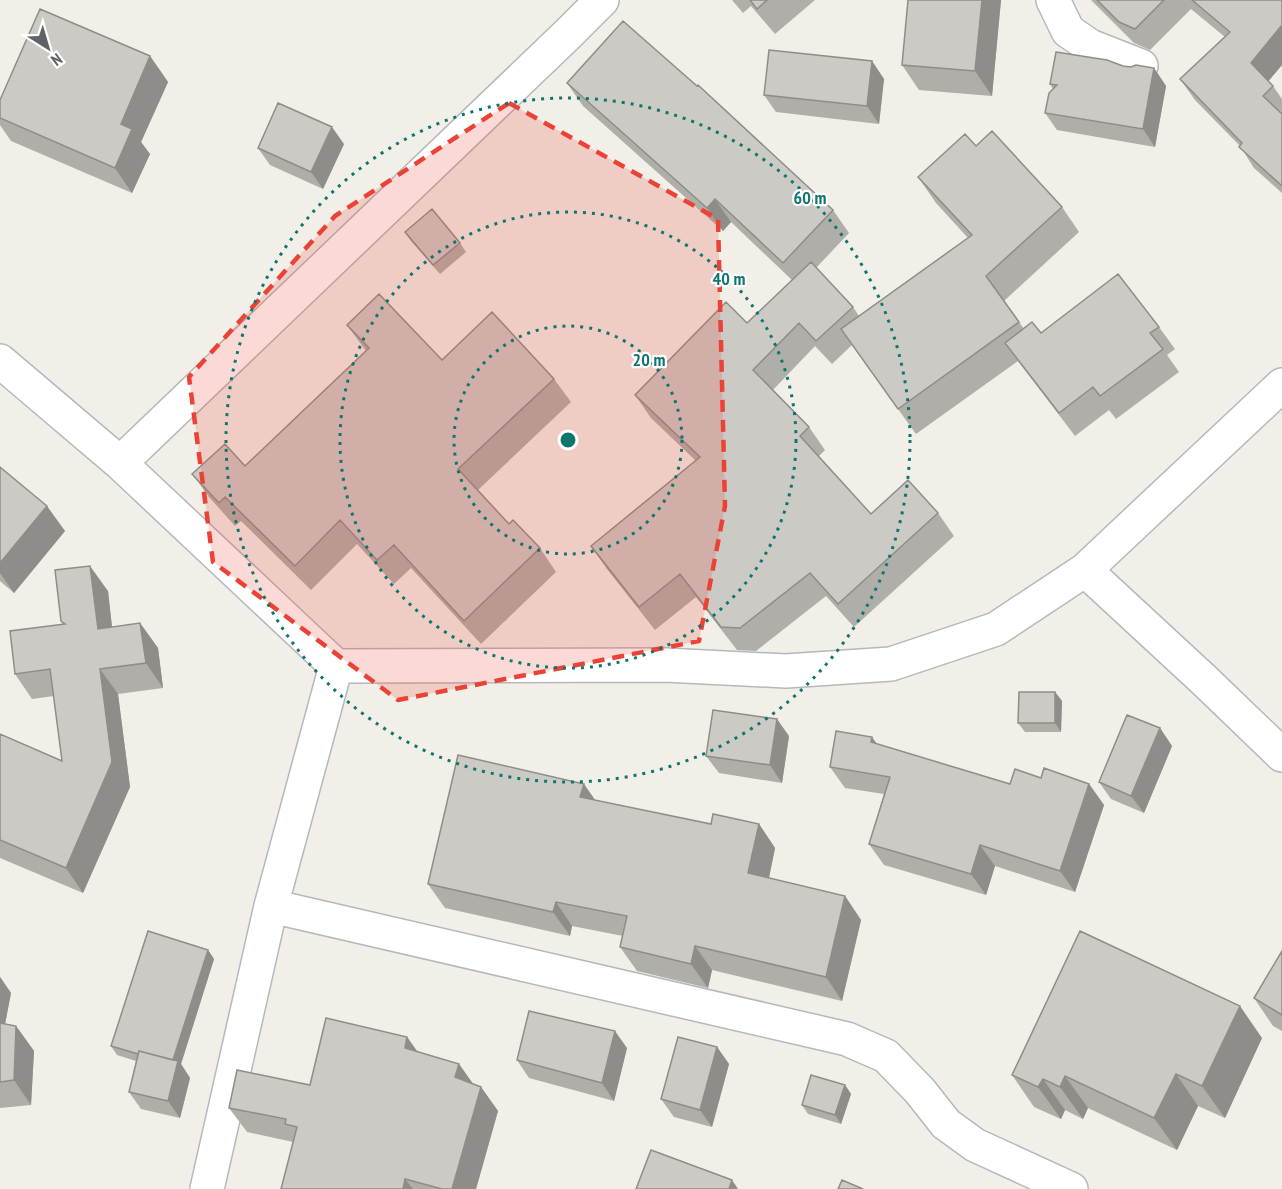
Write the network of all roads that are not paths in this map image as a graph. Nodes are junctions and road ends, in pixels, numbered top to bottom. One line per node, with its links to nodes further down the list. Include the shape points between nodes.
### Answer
1 (602, 0): 6 (street)
2 (1053, 0): 3 (street, via 1068,32 1090,46)
3 (1141, 66)
4 (0, 361): 6 (street)
5 (1282, 385): 7 (street)
6 (120, 463): 8 (street)
7 (1085, 570): 8 (street, via 996,629 891,664 786,671 665,665); 9 (street)
8 (336, 666): 10 (street)
9 (1282, 755)
10 (271, 906): 11 (street); 12 (street, via 847,1039 886,1056 946,1124 975,1145)
11 (207, 1189)
12 (1071, 1189)

